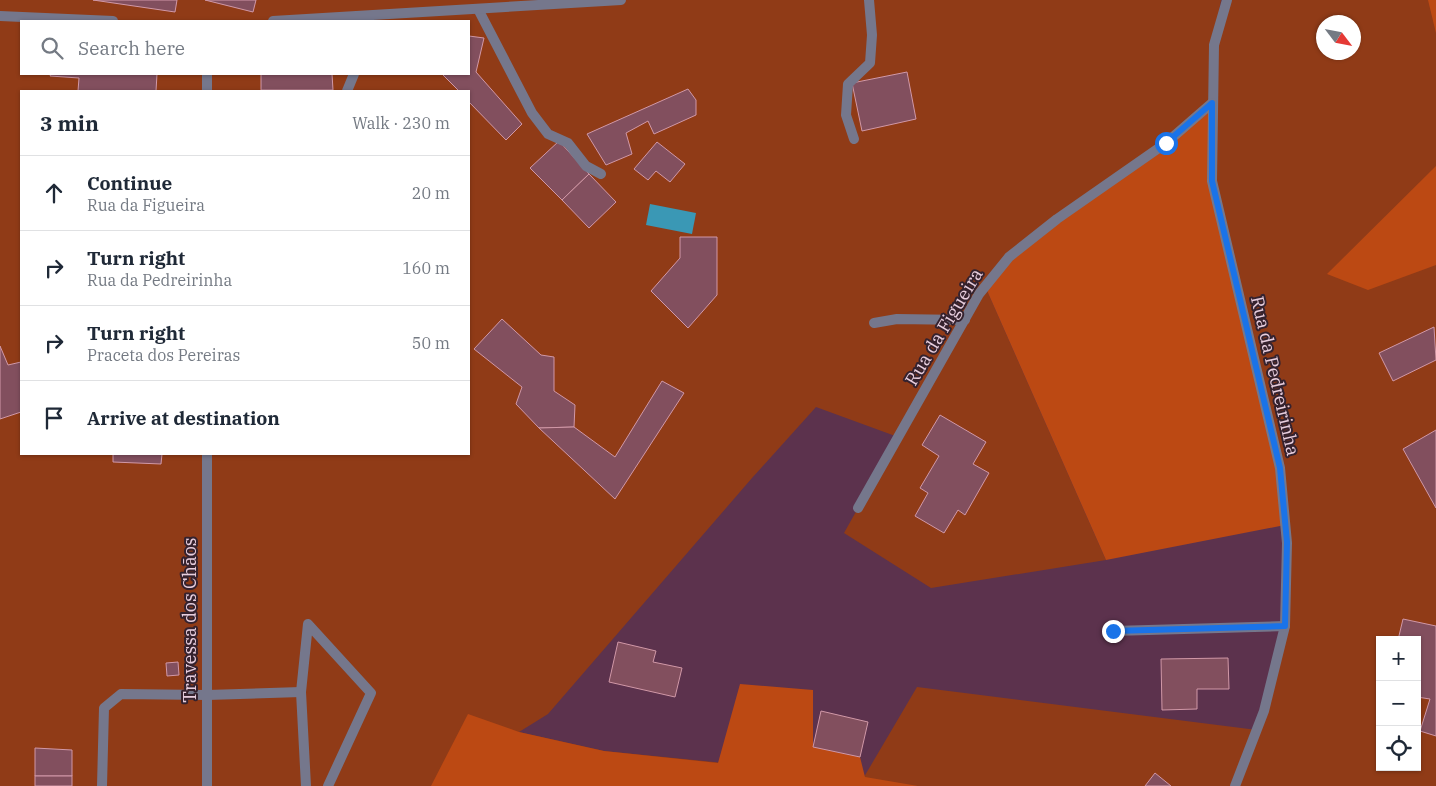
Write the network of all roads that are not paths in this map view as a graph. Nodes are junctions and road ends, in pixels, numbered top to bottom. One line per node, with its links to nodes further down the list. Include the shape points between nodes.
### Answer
1 (621, 0): 4 (street)
2 (869, 0): 14 (street, via 870,63 848,84 846,116)
3 (1227, 0): 13 (street, Rua da Pedreirinha, via 1214,45)
4 (478, 9): 6 (street); 15 (street, via 532,112 548,134 568,143 586,166)
5 (0, 16): 7 (street)
6 (379, 18): 8 (street)
7 (90, 20)
8 (308, 20)
9 (207, 75): 11 (street)
10 (354, 75): 12 (street)
11 (207, 90)
12 (347, 90)
13 (1212, 103): 16 (street, Rua da Figueira, via 1166,143 1057,219 1009,257 979,294); 20 (street, Rua da Pedreirinha, via 1212,181 1280,468 1287,542)
14 (854, 139)
15 (601, 174)
16 (965, 320): 17 (street); 19 (street, Rua da Figueira)
17 (874, 322)
18 (207, 455): 23 (street, Travessa dos Chãos)
19 (858, 508)
20 (1285, 626): 21 (street); 28 (street, Rua da Pedreirinha, via 1264,711)
21 (1113, 631)
22 (301, 692): 23 (street); 26 (street); 27 (street, via 308,624 371,692)
23 (207, 695): 24 (street, via 121,694 104,708); 25 (street, Travessa dos Chãos)
24 (102, 786)
25 (206, 786)
26 (306, 786)
27 (328, 786)
28 (1235, 786)

